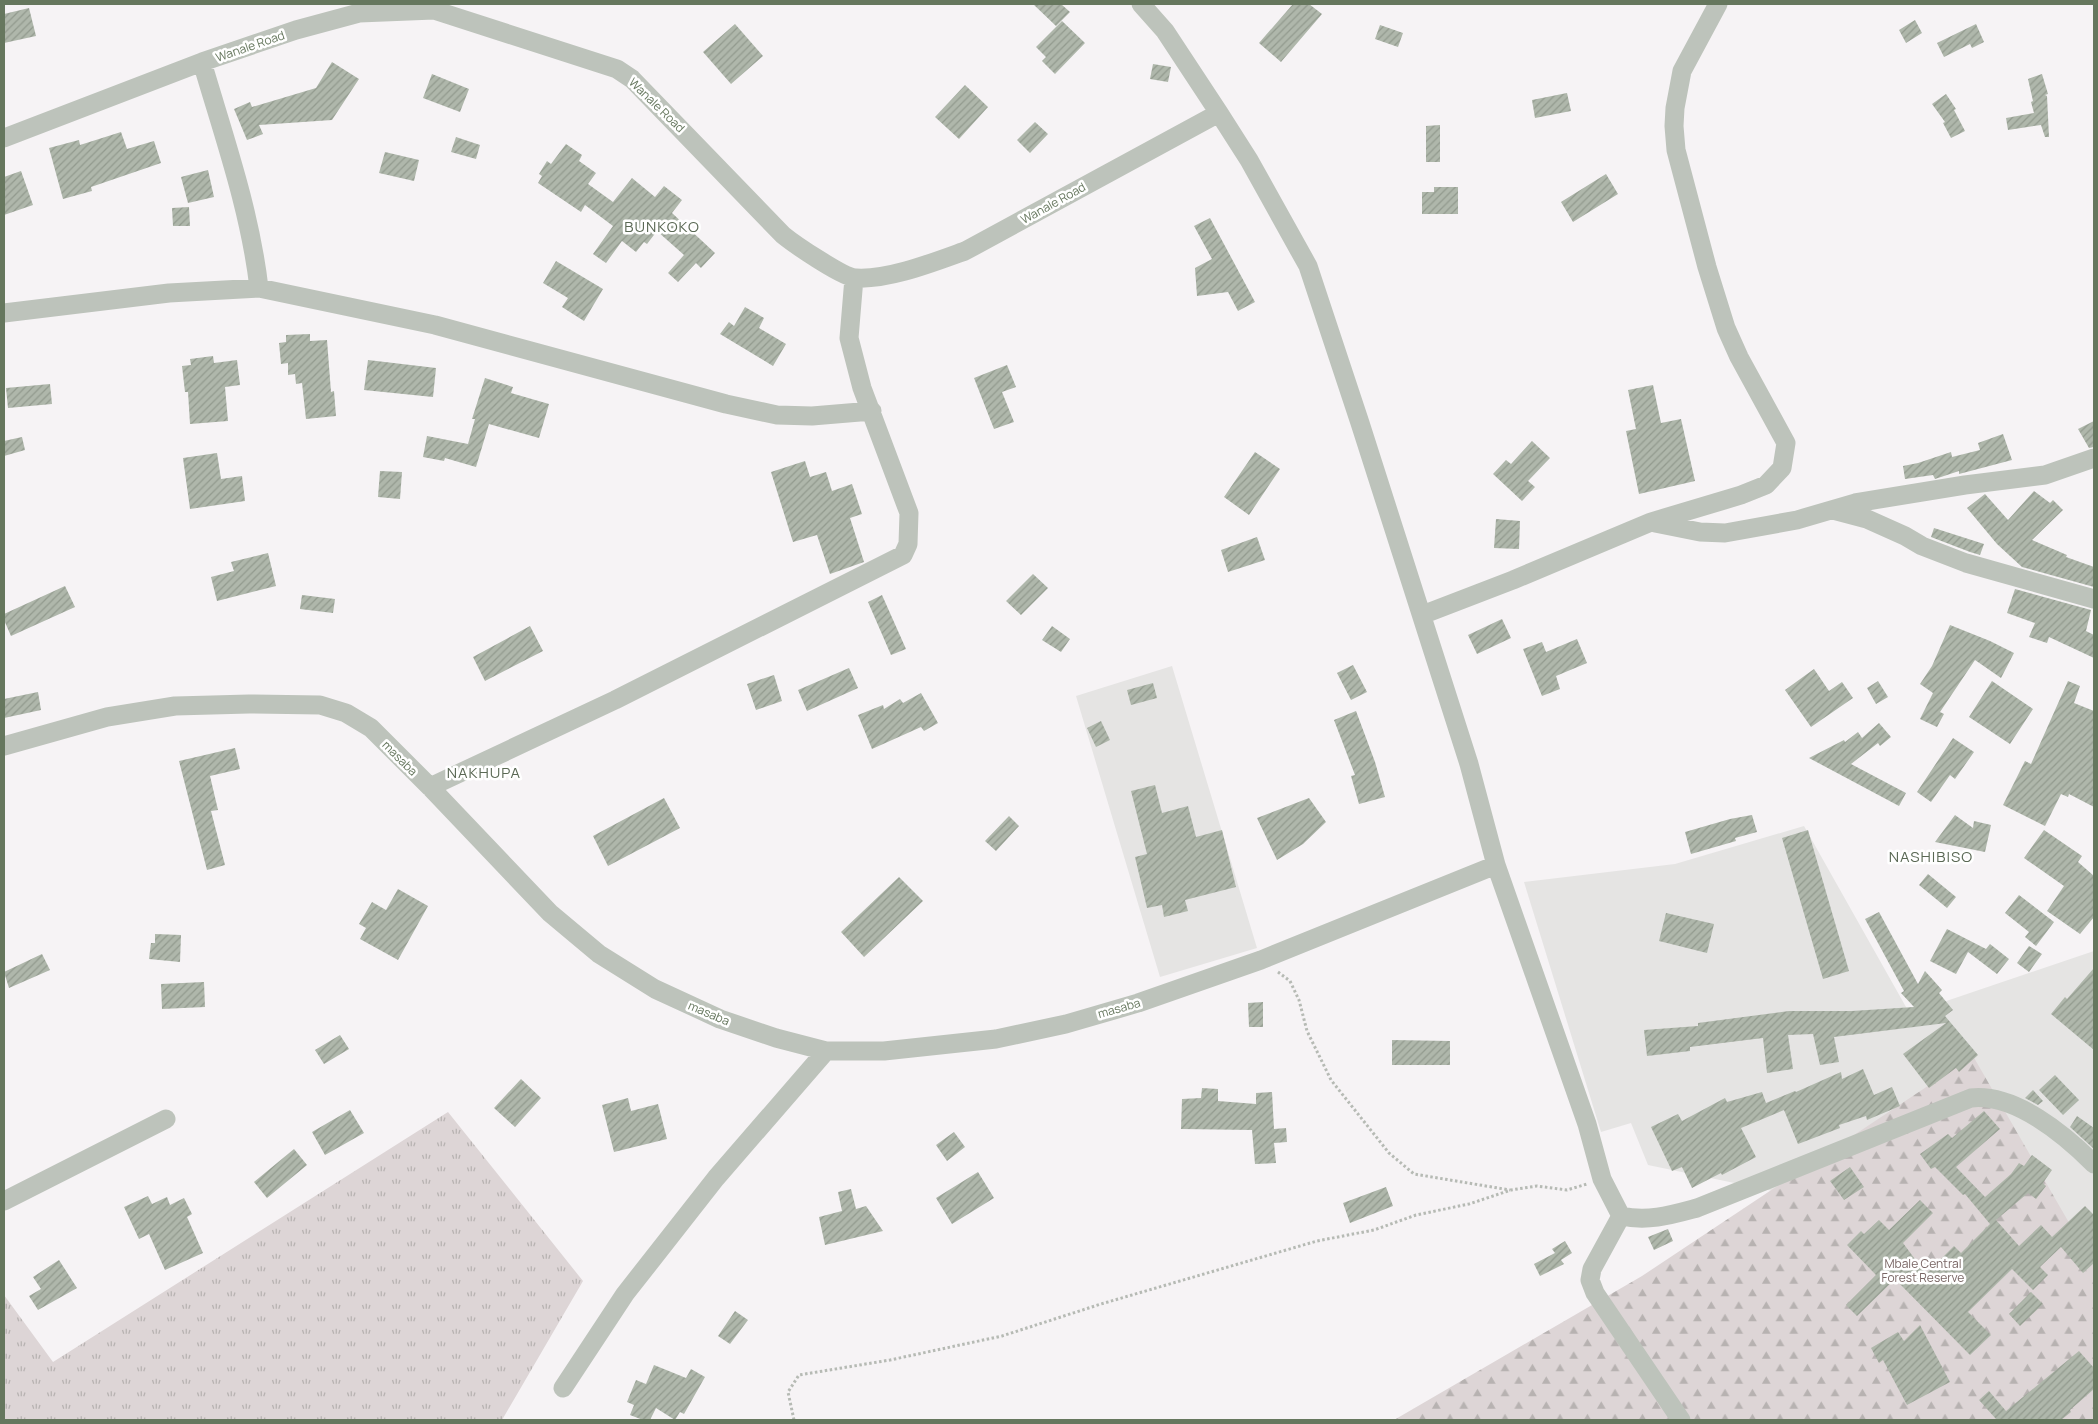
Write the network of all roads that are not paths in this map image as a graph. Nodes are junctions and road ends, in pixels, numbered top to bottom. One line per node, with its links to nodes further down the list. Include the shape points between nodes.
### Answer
1 (1141, 4): 4 (street, via 1165,31)
2 (1718, 4): 12 (street, via 1682,71 1675,108 1676,150 1726,328 1786,443 1782,468 1766,485)
3 (202, 62): 5 (street, Wanale Road); 6 (street, Wanale Road, via 296,30 359,13 425,10 434,10 592,60 617,69 632,79 796,246); 7 (street, via 243,201 255,252)
4 (1219, 113): 6 (street, Wanale Road, via 965,251 922,266); 14 (street, via 1308,266)
5 (4, 138)
6 (854, 278): 9 (street, via 849,338 862,388)
7 (259, 288): 8 (street, via 169,293); 9 (street, via 435,325 777,416)
8 (4, 313)
9 (872, 411): 16 (street, via 910,513 908,544 903,555 615,700)
10 (2094, 458): 11 (street, via 2045,474)
11 (1832, 509): 12 (street, via 1797,520 1725,533 1700,532); 13 (street, via 1867,520 1966,563)
12 (1652, 522): 14 (street)
13 (2094, 599)
14 (1422, 615): 17 (street, via 1469,764)
15 (4, 746): 16 (street, masaba, via 107,717 175,706 320,705 346,713 371,728)
16 (430, 786): 18 (street, masaba, via 550,912 599,954 655,989 720,1019)
17 (1496, 865): 18 (street, masaba, via 1261,960 1066,1024 996,1039 884,1051); 22 (street, via 1588,1124 1602,1179)
18 (826, 1051): 23 (street, via 716,1178 631,1287)
19 (166, 1119): 21 (street)
20 (2094, 1164): 22 (street, via 2053,1129 2024,1110 1985,1096 1971,1098 1697,1208 1654,1219)
21 (4, 1200)
22 (1621, 1216): 24 (street, via 1592,1269 1590,1280 1594,1293)
23 (563, 1388)
24 (1681, 1420)

